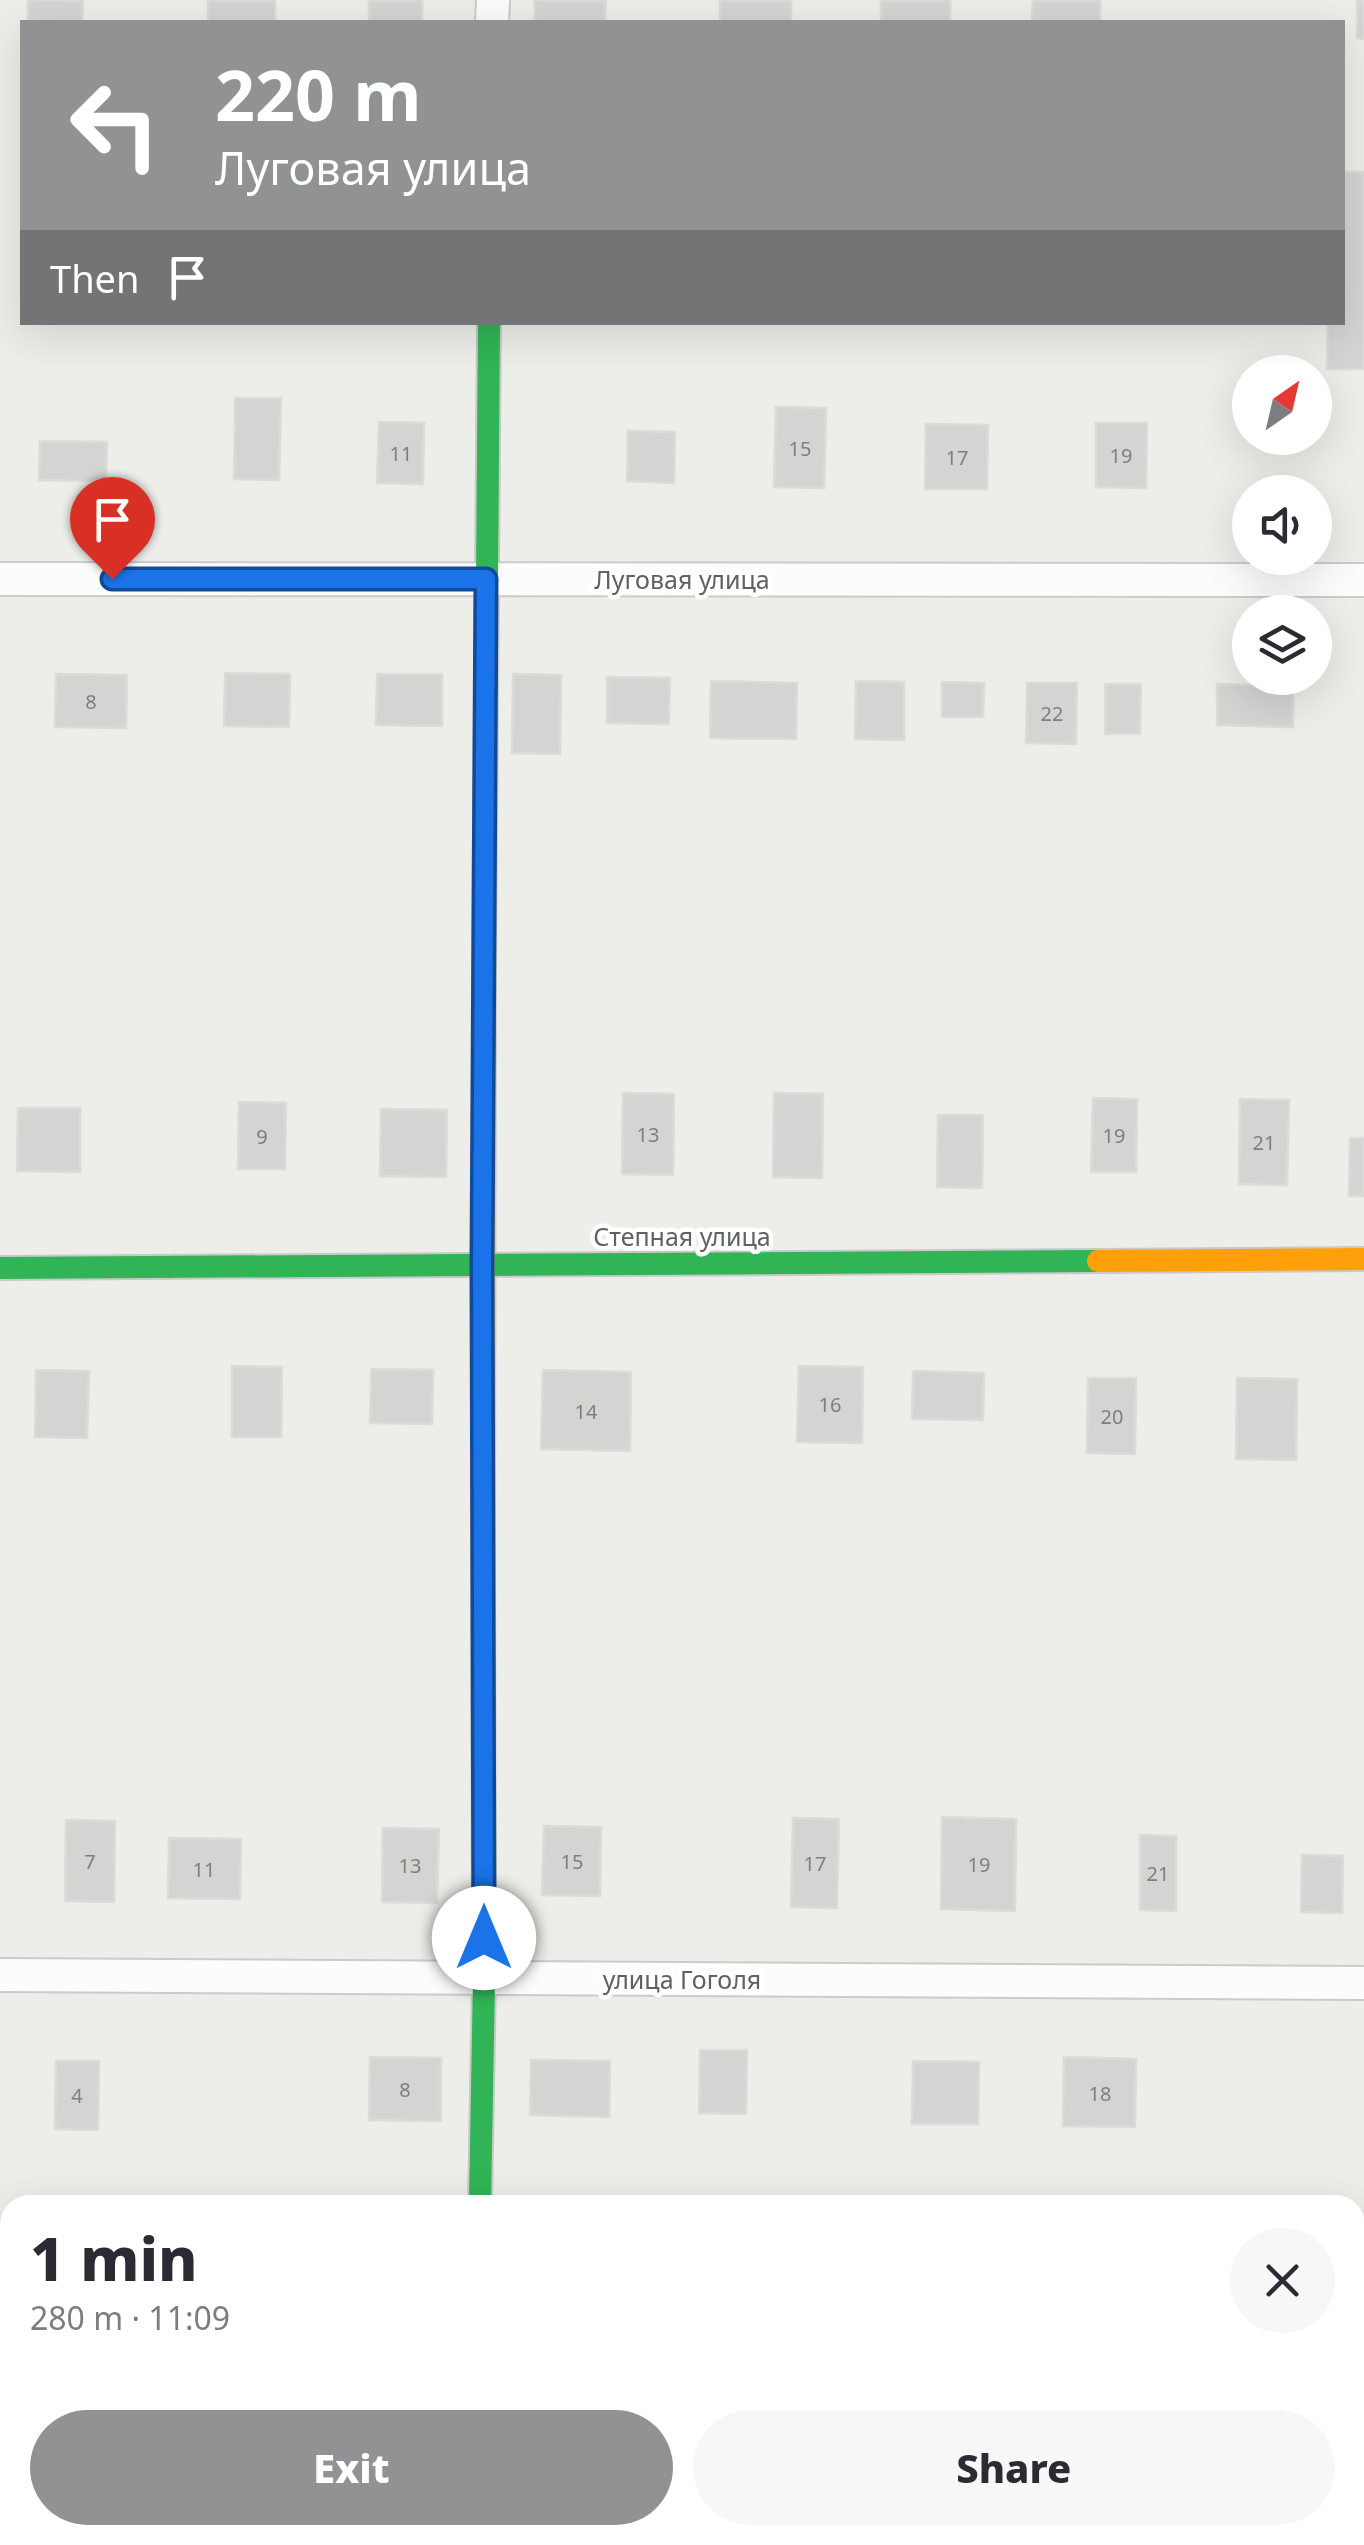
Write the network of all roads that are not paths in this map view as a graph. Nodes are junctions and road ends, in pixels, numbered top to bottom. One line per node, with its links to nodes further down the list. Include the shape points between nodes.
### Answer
1 (489, 325): 3 (street)
2 (0, 579): 3 (street, Луговая улица)
3 (486, 579): 4 (street, Луговая улица); 6 (street)
4 (1364, 580)
5 (1364, 1259): 6 (street, Степная улица)
6 (482, 1264): 7 (street, Степная улица); 9 (street)
7 (0, 1268)
8 (0, 1975): 9 (street, улица Гоголя)
9 (484, 1978): 10 (street, улица Гоголя); 11 (street)
10 (1364, 1983)
11 (480, 2195)

